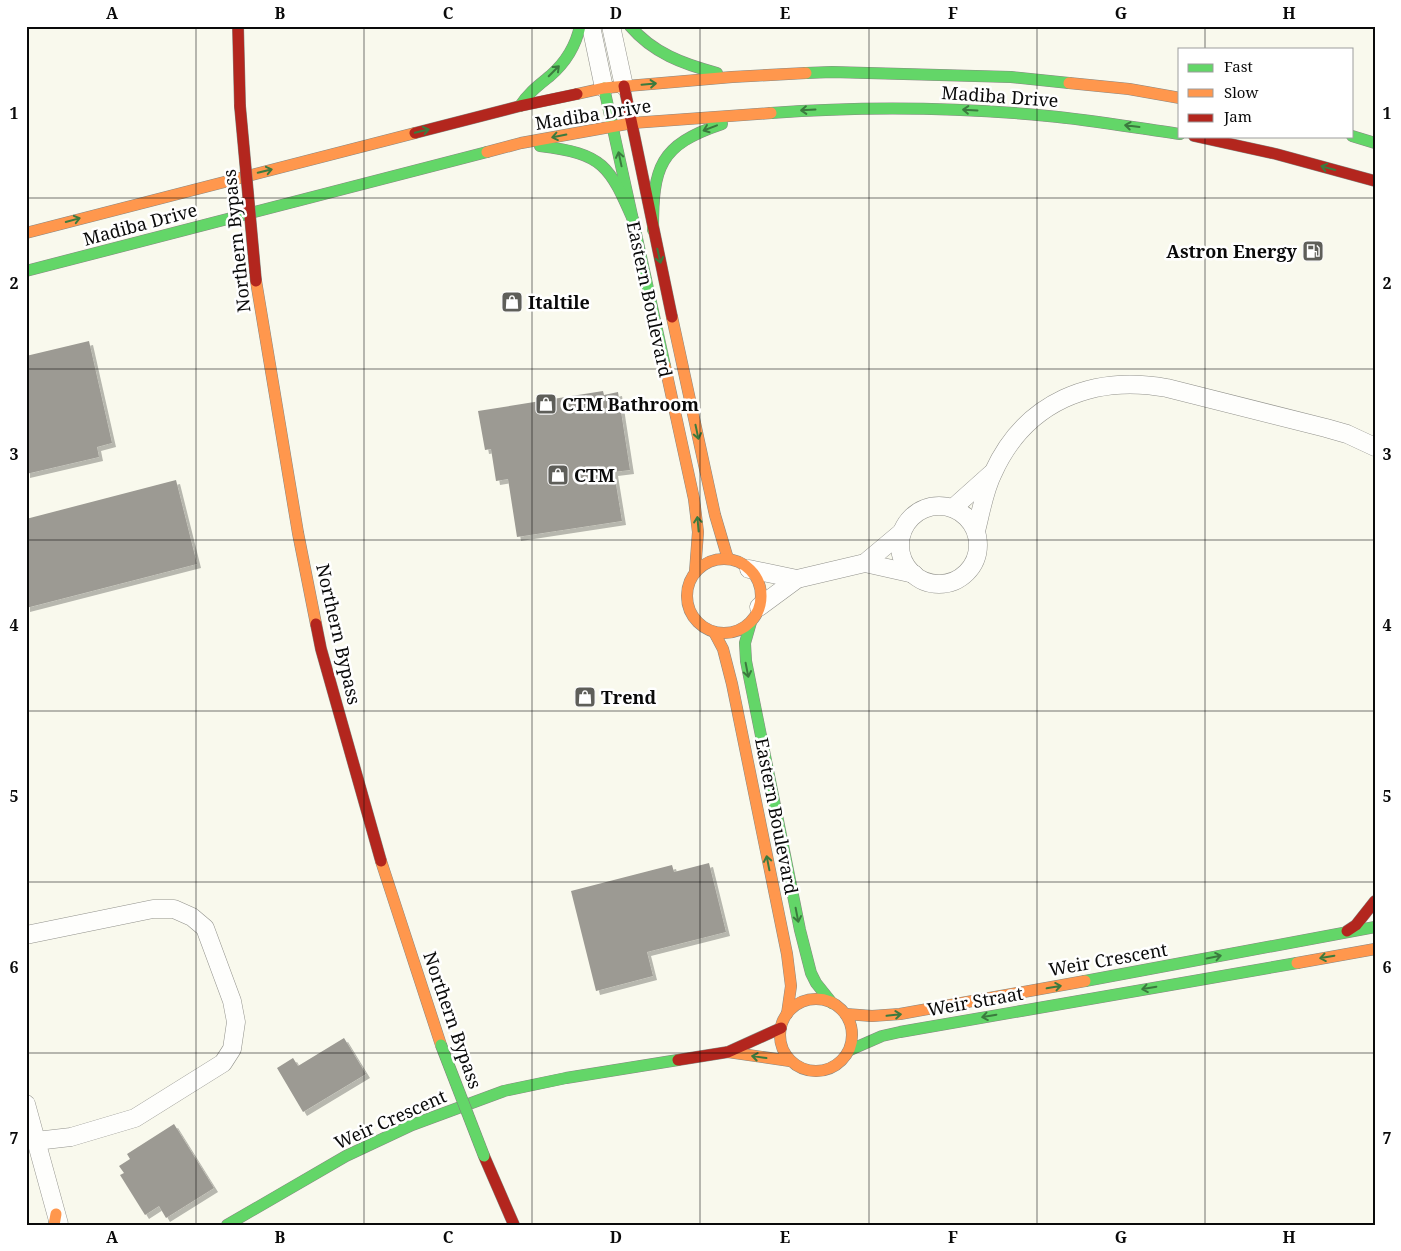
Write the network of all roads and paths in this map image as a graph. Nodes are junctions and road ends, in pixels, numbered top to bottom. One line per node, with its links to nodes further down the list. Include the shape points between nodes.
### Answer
1 (238, 26): 54 (main road, Northern Bypass, bridge, via 240,106 256,281 322,649 378,852 441,1045)
2 (580, 26): 10 (main road, one-way to 2, via 530,91 560,65 570,51)
3 (591, 26): 8 (street, Eastern Boulevard)
4 (611, 26): 7 (street, Eastern Boulevard)
5 (630, 26): 6 (main road, via 647,45 661,54)
6 (732, 77): 7 (main road, Madiba Drive, one-way to 6); 9 (main road, Madiba Drive, via 832,72 1011,77 1129,89)
7 (624, 86): 8 (main road, Madiba Drive); 12 (main road, Eastern Boulevard)
8 (604, 88): 10 (main road, Madiba Drive); 13 (main road, Eastern Boulevard)
9 (1178, 98)
10 (520, 106): 22 (main road, Madiba Drive, one-way to 10)
11 (756, 113): 12 (main road, Madiba Drive); 14 (main road, Madiba Drive, one-way to 11, via 1048,116 938,108); 21 (main road, one-way to 21, via 686,138 668,153 658,169 654,188)
12 (632, 122): 13 (main road, Madiba Drive); 21 (main road, Eastern Boulevard)
13 (612, 126): 17 (main road, Madiba Drive, one-way to 17); 20 (main road, Eastern Boulevard, one-way to 13)
14 (1178, 134)
15 (1354, 137): 18 (main road)
16 (1203, 138): 19 (main road, one-way to 16)
17 (521, 143): 20 (main road, via 573,151 596,160 611,175); 23 (main road, Madiba Drive)
18 (1375, 143)
19 (1375, 181)
20 (634, 222): 32 (main road, Eastern Boulevard, one-way to 20, via 698,532 694,499)
21 (653, 230): 29 (main road, Eastern Boulevard, one-way to 29, via 717,522)
22 (26, 233)
23 (26, 272)
24 (1375, 447): 25 (street, via 1347,434 1308,423 1167,388 1125,383 1070,395 1042,411 1026,424 1004,451)
25 (992, 474): 26 (street); 28 (street)
26 (953, 508): 27 (street, via 929,507 917,512); 28 (street, via 964,514)
27 (902, 532): 30 (street); 33 (street, via 900,545 903,557)
28 (976, 532): 33 (street, via 978,550 974,562 956,580 943,584)
29 (728, 559): 31 (main road); 32 (main road, via 716,559)
30 (866, 563): 33 (street); 34 (street)
31 (750, 569): 34 (street); 35 (main road, via 760,589)
32 (695, 572): 37 (main road, Eastern Boulevard, via 686,591 686,602 696,621)
33 (914, 574)
34 (797, 579): 35 (street)
35 (759, 607): 36 (main road, Eastern Boulevard)
36 (751, 622): 37 (main road, via 734,632); 43 (main road, Eastern Boulevard, one-way to 43, via 745,643 746,661 800,930 816,983)
37 (714, 632): 44 (main road, Eastern Boulevard, one-way to 37, via 791,986 787,954 732,684 723,648)
38 (1375, 901): 40 (main road)
39 (1375, 927): 40 (main road, Weir Crescent)
40 (1347, 932): 45 (main road, Weir Crescent, one-way to 40, via 900,1014)
41 (26, 935): 51 (street, via 144,910 174,909 192,917 205,928 232,1001 236,1022 232,1049 223,1063 135,1118 71,1137)
42 (1375, 949): 47 (main road, Weir Straat, one-way to 47, via 900,1032)
43 (832, 1002): 44 (main road, via 812,999); 45 (main road)
44 (787, 1014): 46 (main road)
45 (846, 1014): 47 (main road, via 851,1025)
46 (781, 1028): 48 (main road); 49 (main road, via 783,1051)
47 (850, 1050): 49 (main road, via 838,1065 819,1072 799,1068)
48 (728, 1052): 49 (main road, one-way to 48); 53 (main road, Weir Crescent, via 504,1091 412,1125 346,1156)
49 (790, 1061)
50 (26, 1104): 51 (street)
51 (36, 1141): 52 (street)
52 (56, 1221)
53 (227, 1225)
54 (514, 1225)

